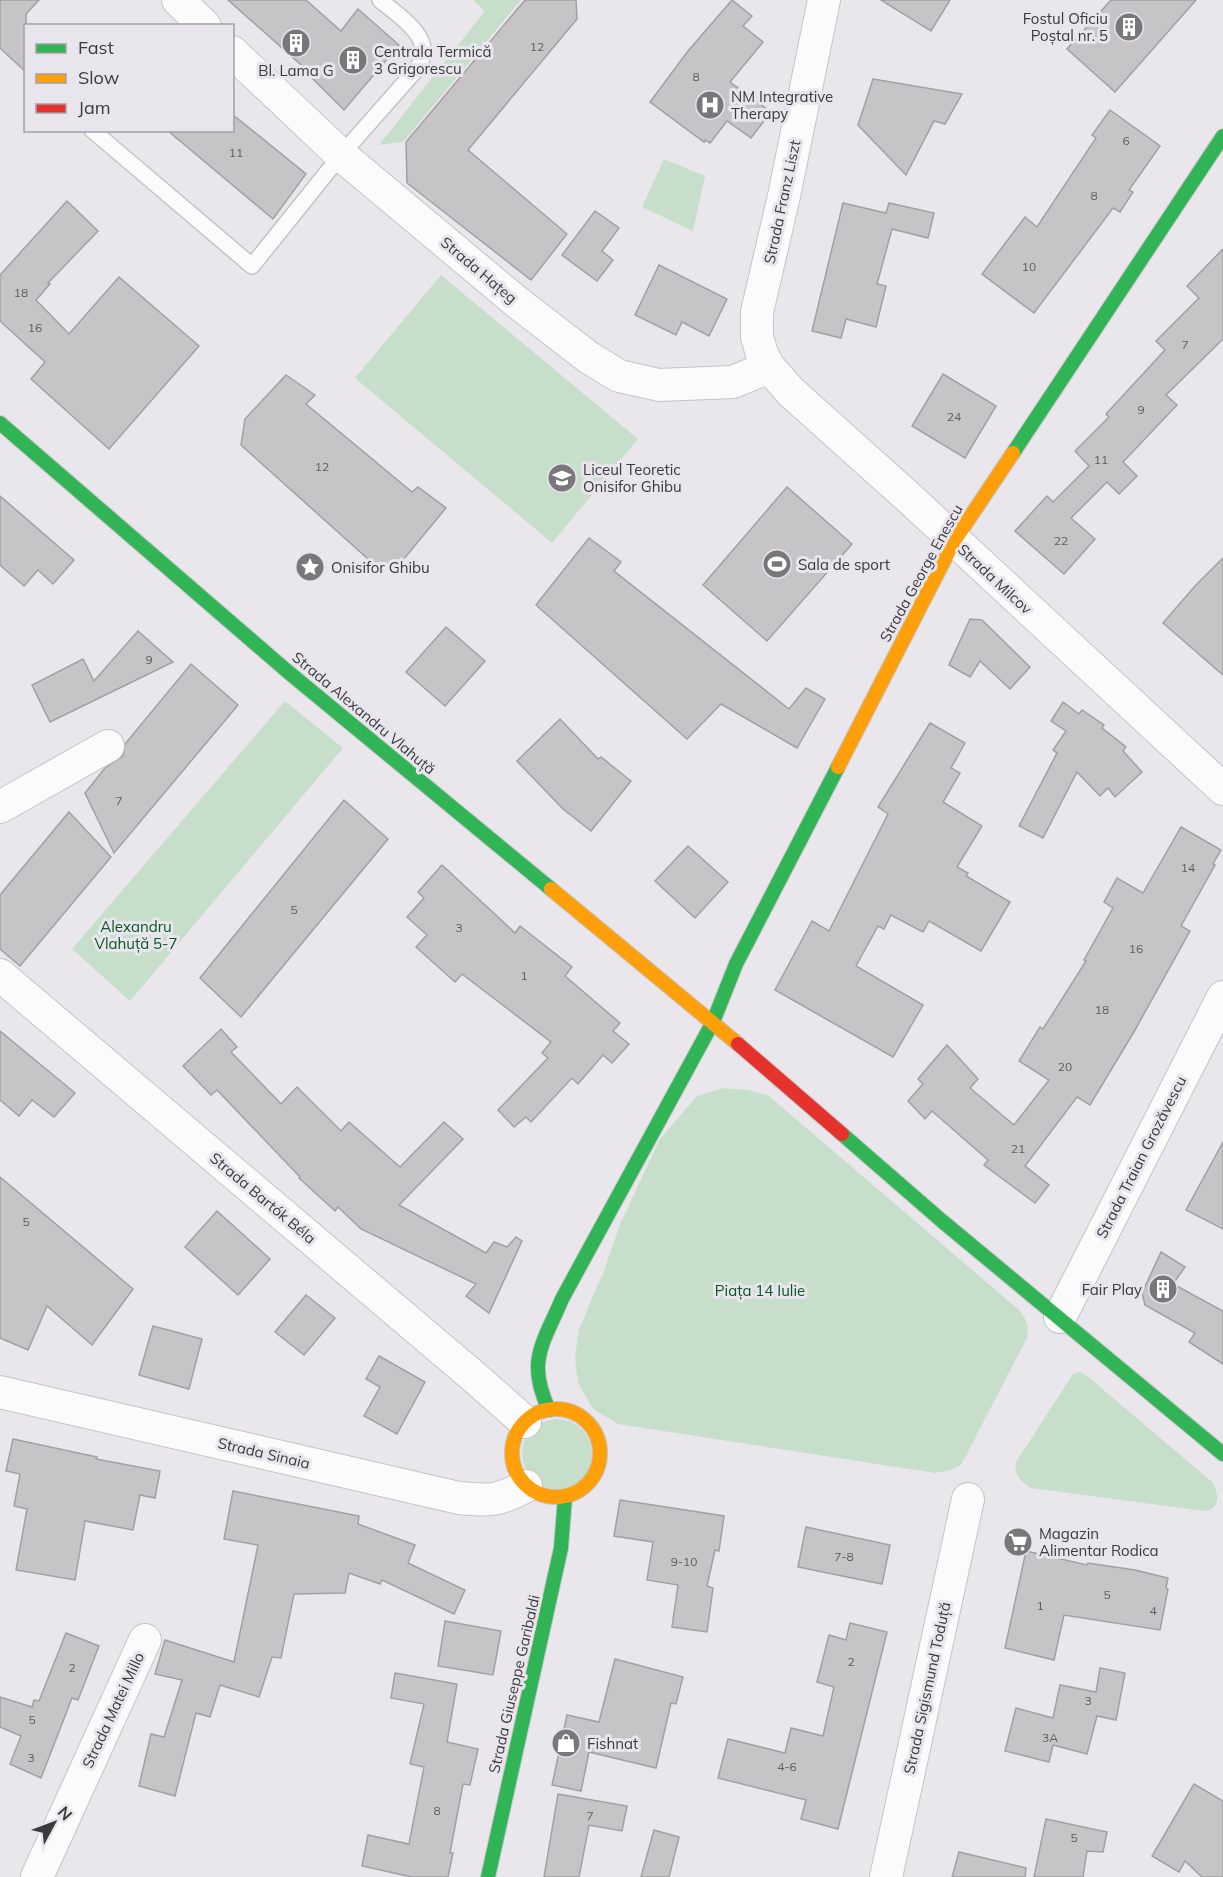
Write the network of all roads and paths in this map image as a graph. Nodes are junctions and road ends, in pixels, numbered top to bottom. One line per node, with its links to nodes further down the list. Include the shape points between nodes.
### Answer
1 (178, 0): 4 (street)
2 (380, 0): 8 (lane, via 419,36 422,60)
3 (824, 0): 9 (street, Strada Franz Liszt, via 757,312 759,345)
4 (203, 24)
5 (234, 54): 8 (street, Strada Hațeg)
6 (94, 132): 8 (lane, via 252,266)
7 (1223, 136): 11 (street, Strada George Enescu)
8 (341, 155): 9 (street, Strada Hațeg, via 518,303 619,376 659,385 733,382)
9 (769, 367): 11 (street, Strada Milcov, via 791,392)
10 (0, 423): 17 (street, Strada Alexandru Vlahuță, via 287,671)
11 (954, 541): 13 (street, Strada Milcov); 17 (street, Strada George Enescu, via 736,964)
12 (108, 746): 14 (street)
13 (1223, 789)
14 (0, 807)
15 (0, 975): 20 (street, Strada Bartók Béla, via 473,1376)
16 (1223, 997): 18 (street, Strada Traian Grozăvescu)
17 (712, 1022): 18 (street, via 942,1221); 20 (street, via 562,1299 536,1369 540,1390)
18 (1060, 1317): 21 (street)
19 (0, 1392): 22 (street, Strada Sinaia, via 459,1498 491,1501)
20 (537, 1416): 22 (street, via 517,1434 513,1447 517,1474); 23 (street, via 563,1410 588,1422 596,1433 600,1460 593,1478 578,1492)
21 (1223, 1454)
22 (526, 1486): 23 (street, via 537,1494)
23 (565, 1497): 27 (street, Strada Giuseppe Garibaldi, via 558,1564)
24 (968, 1499): 28 (street, Strada Sigismund Toduță)
25 (145, 1640): 26 (street, Strada Matei Millo)
26 (37, 1877)
27 (488, 1877)
28 (886, 1877)

